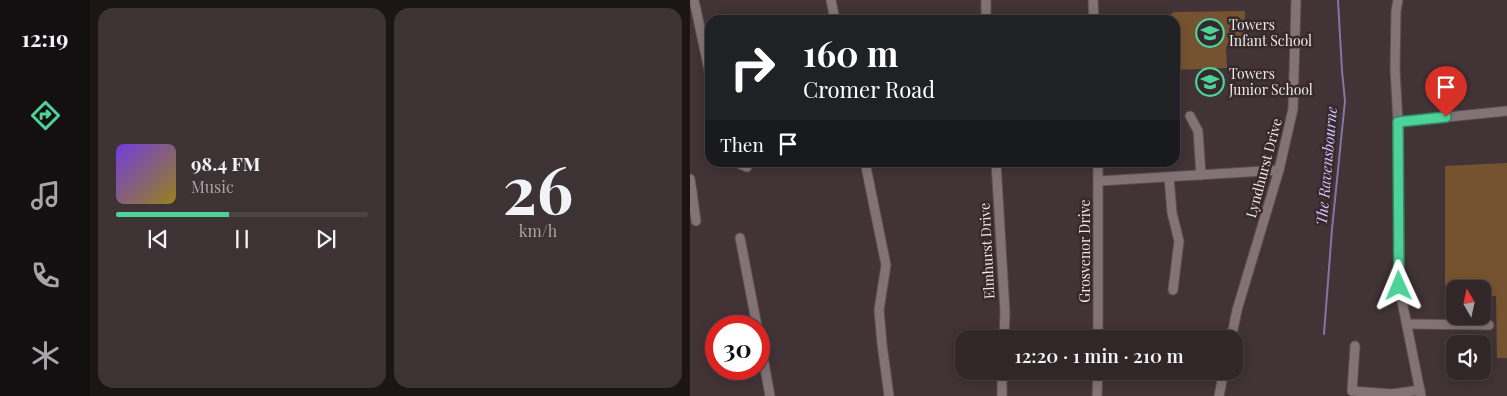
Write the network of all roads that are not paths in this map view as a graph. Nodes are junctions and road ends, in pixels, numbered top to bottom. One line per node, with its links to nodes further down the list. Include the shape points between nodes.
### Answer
1 (694, 0): 10 (street)
2 (831, 0): 7 (street)
3 (986, 0): 8 (street)
4 (1093, 0): 9 (street)
5 (1296, 0): 17 (street, Lyndhurst Drive, via 1294,109)
6 (1398, 0): 13 (street, via 1395,62)
7 (834, 15)
8 (986, 15)
9 (1094, 15)
10 (705, 52)
11 (1507, 111): 13 (street)
12 (1190, 116): 18 (street, via 1198,131)
13 (1398, 122): 27 (street, via 1399,286)
14 (866, 167): 40 (street, via 886,265 879,310)
15 (996, 167): 29 (street, Elmhurst Drive)
16 (1098, 167): 21 (street, Grosvenor Drive)
17 (1279, 170): 18 (street); 31 (street, Lyndhurst Drive)
18 (1201, 175): 19 (street)
19 (1169, 177): 21 (street); 25 (street, via 1172,213 1179,241)
20 (690, 179): 22 (street)
21 (1099, 180): 30 (street, Grosvenor Drive)
22 (691, 192): 23 (street)
23 (696, 221)
24 (740, 238): 26 (street)
25 (1172, 290)
26 (755, 315)
27 (1407, 324): 28 (street); 37 (street)
28 (1446, 324)
29 (1004, 330)
30 (1098, 330)
31 (1233, 330)
32 (1355, 346): 38 (street)
33 (767, 380): 39 (street)
34 (1002, 380): 41 (street)
35 (1098, 380): 42 (street)
36 (1222, 380): 43 (street)
37 (1420, 393): 38 (street)
38 (1352, 394)
39 (770, 396)
40 (889, 396)
41 (1002, 396)
42 (1097, 396)
43 (1219, 396)

